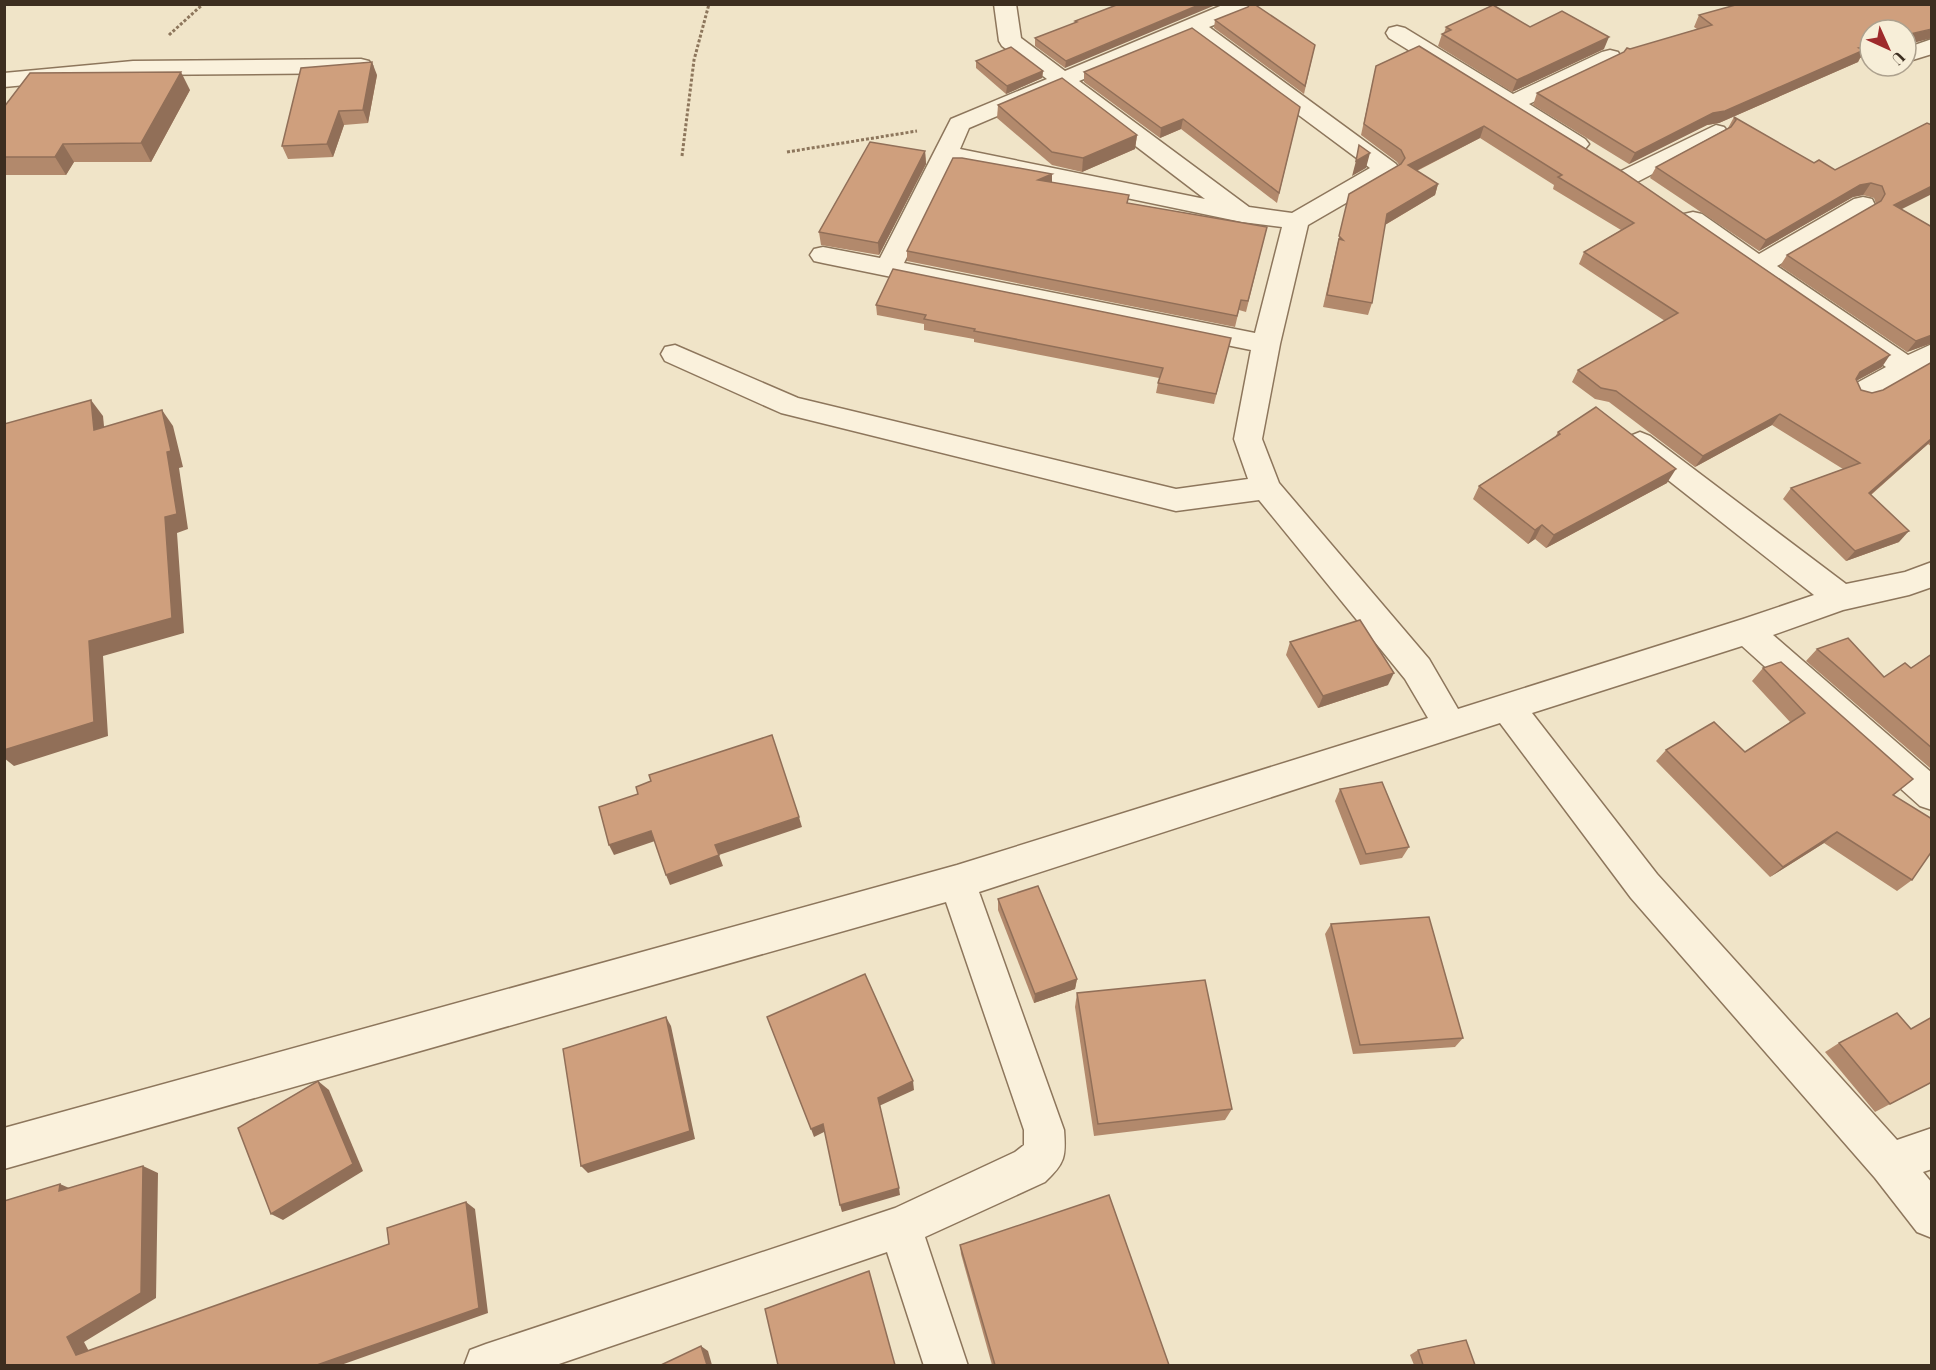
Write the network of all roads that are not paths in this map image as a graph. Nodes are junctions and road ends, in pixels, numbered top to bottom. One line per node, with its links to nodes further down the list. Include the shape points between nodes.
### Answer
1 (1005, 4): 8 (street, via 1010,41)
2 (1238, 7): 3 (street)
3 (1193, 26): 8 (street); 15 (street, via 1387,169)
4 (1397, 33): 9 (street)
5 (1610, 57): 9 (street)
6 (361, 66): 7 (street, via 133,68)
7 (4, 80)
8 (1064, 80): 11 (street, via 981,113 957,127); 14 (street)
9 (1513, 103): 10 (street, via 1620,172)
10 (1716, 132)
11 (946, 153): 14 (street); 18 (street)
12 (1863, 205): 17 (street)
13 (1674, 208): 17 (street)
14 (1242, 214): 15 (street)
15 (1296, 221): 19 (street)
16 (823, 255): 18 (street)
17 (1759, 265): 22 (street)
18 (888, 268): 19 (street)
19 (1266, 344): 25 (street, via 1248,439)
20 (1932, 353): 22 (street)
21 (675, 354): 25 (street, via 791,406 1176,500)
22 (1906, 367): 23 (street)
23 (1863, 392)
24 (1617, 425): 27 (street)
25 (1266, 488): 29 (street, via 1417,669)
26 (1932, 574): 27 (street)
27 (1841, 598): 28 (street)
28 (1747, 631): 29 (street); 30 (street)
29 (1477, 717): 31 (street); 34 (street, via 1644,886)
30 (1932, 795)
31 (957, 882): 33 (street); 36 (street, via 1044,1130 1045,1154 1030,1167)
32 (1932, 1148): 34 (street)
33 (4, 1149)
34 (1890, 1163): 35 (street)
35 (1932, 1217)
36 (900, 1227): 37 (street); 38 (street)
37 (486, 1365)
38 (946, 1365)

